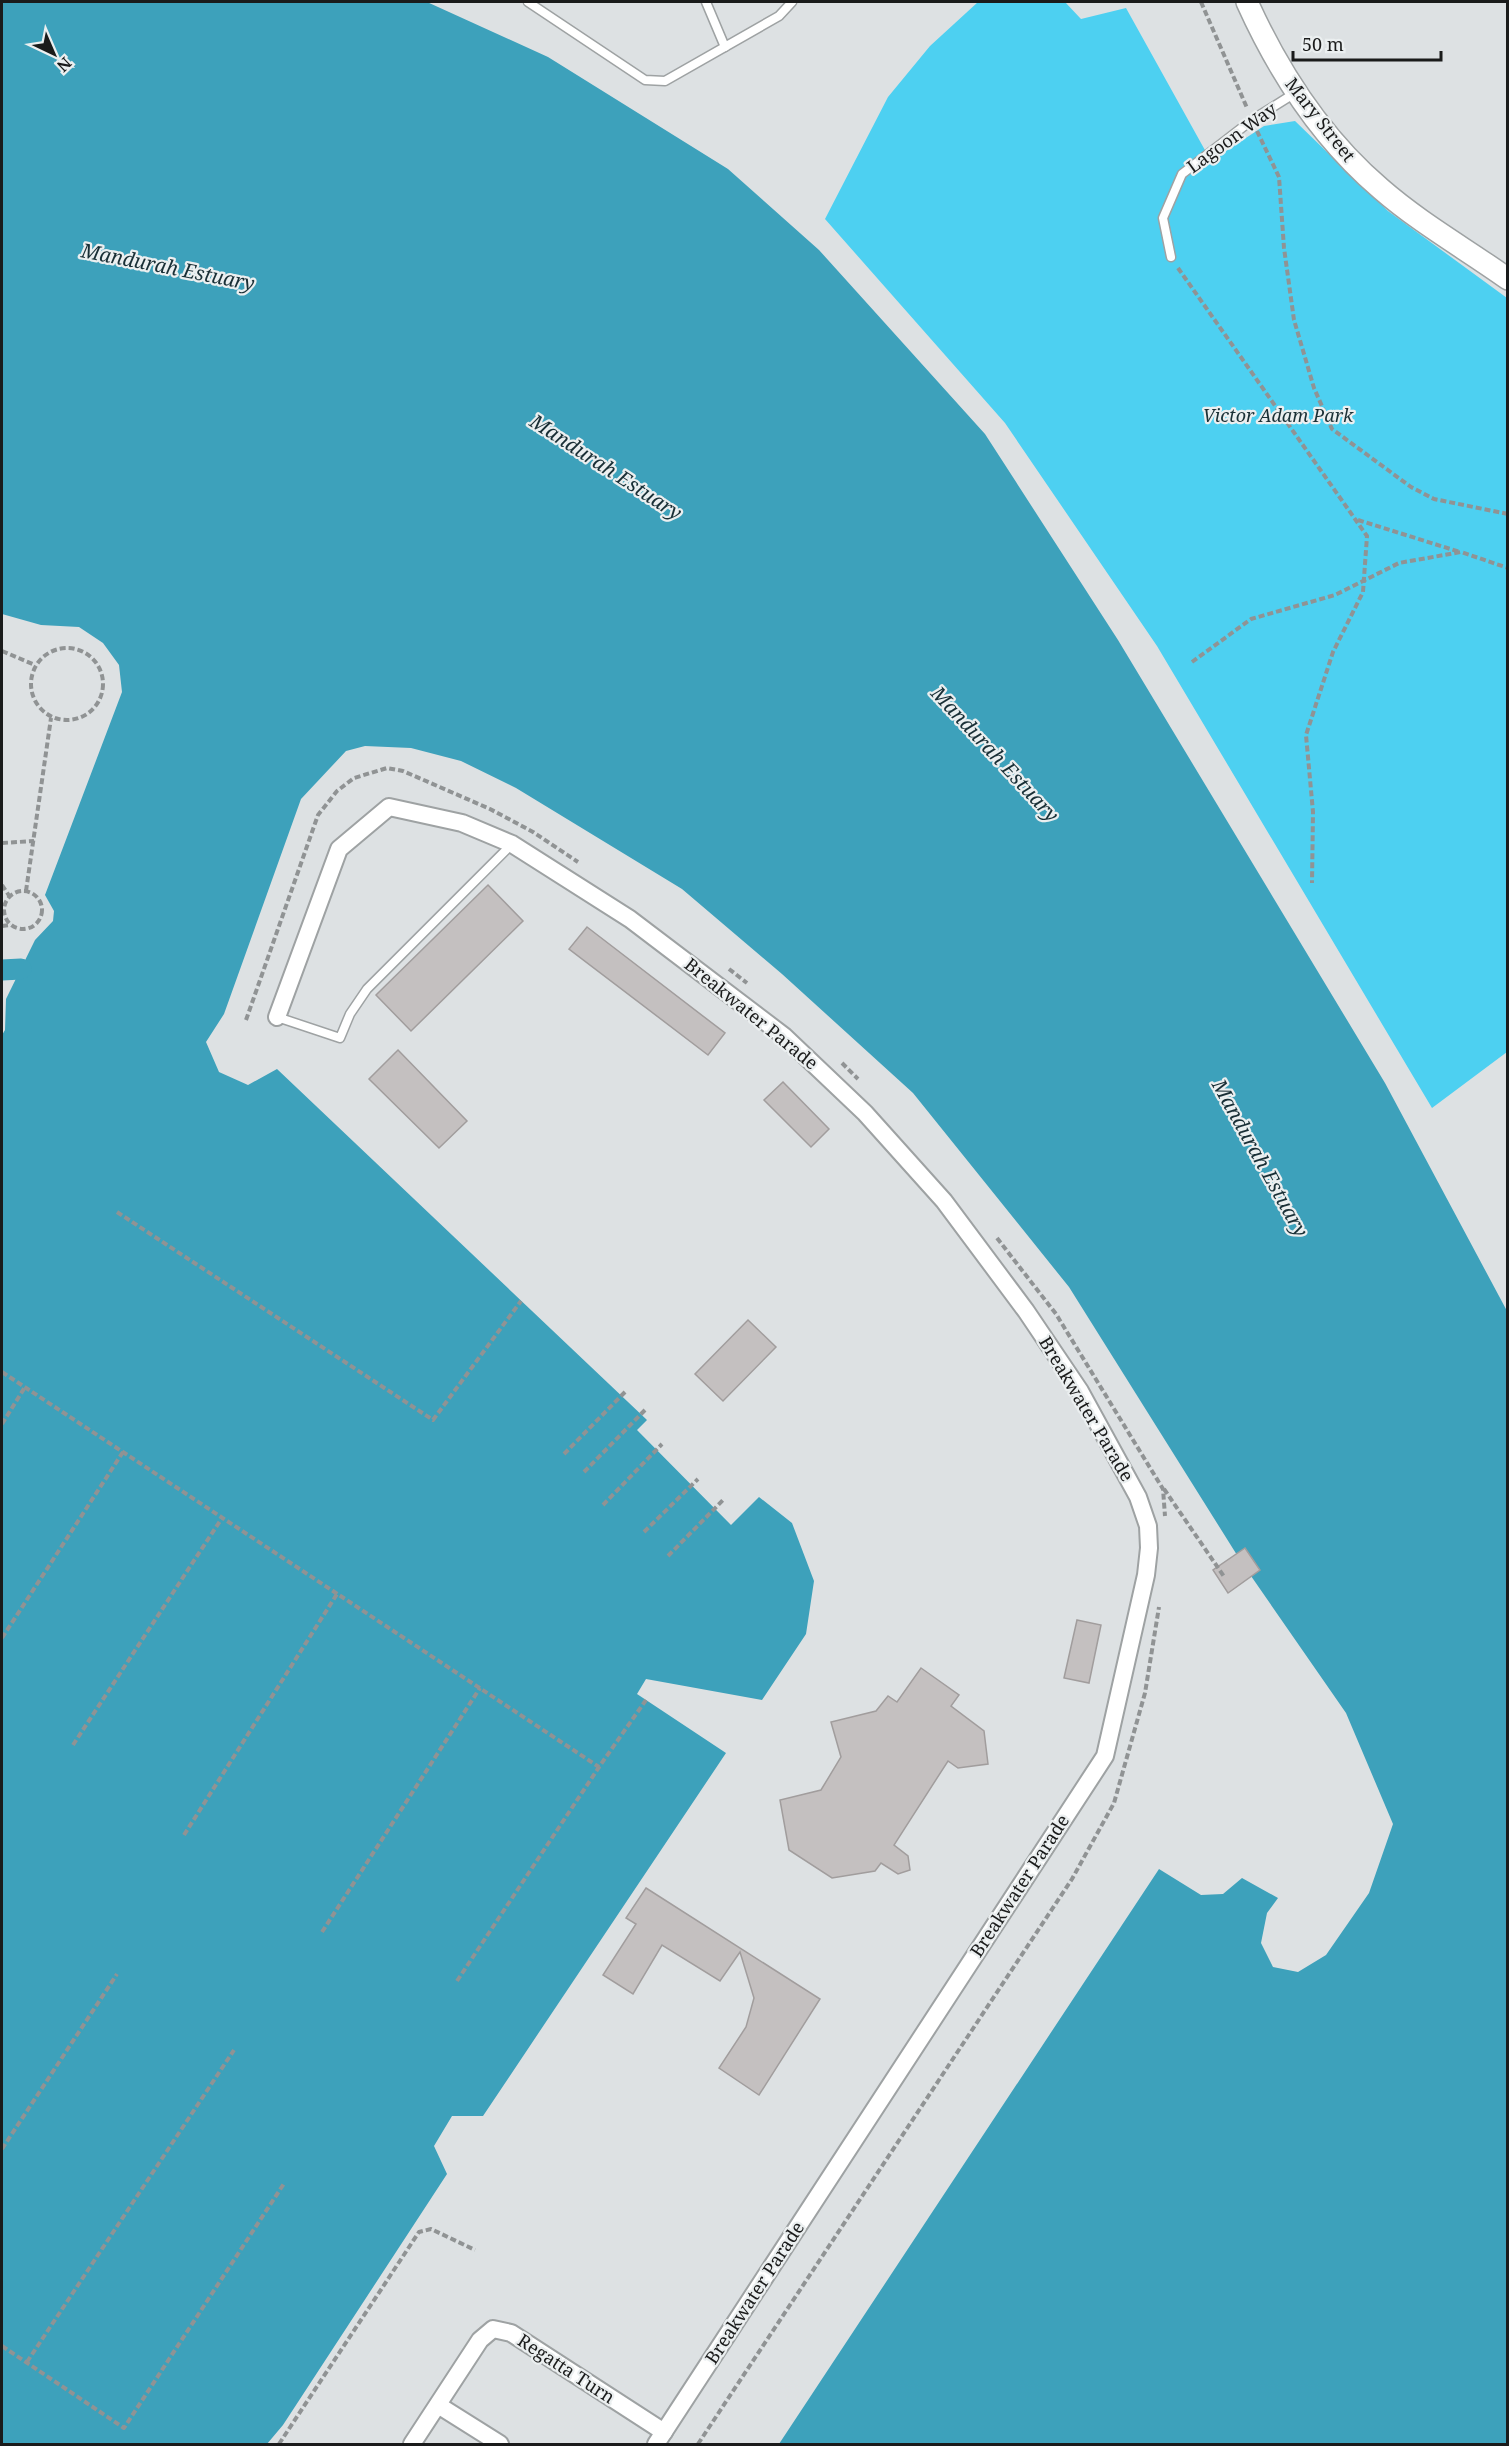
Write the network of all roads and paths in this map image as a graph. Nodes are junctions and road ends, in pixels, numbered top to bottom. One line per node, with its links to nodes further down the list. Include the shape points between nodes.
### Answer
1 (528, 2): 6 (lane, via 645,80 665,81)
2 (706, 2): 6 (lane)
3 (792, 2): 6 (lane, via 778,16)
4 (1201, 2): 8 (path)
5 (1247, 2): 7 (street, Mary Street)
6 (725, 47)
7 (1295, 93): 8 (lane, Lagoon Way); 10 (street, Mary Street, via 1351,162 1382,190)
8 (1252, 120): 9 (lane, Lagoon Way, via 1182,174 1163,218); 11 (path, via 1280,177 1294,320 1314,388 1332,429 1411,487 1434,499)
9 (1171, 257): 12 (path)
10 (1508, 279)
11 (1508, 514)
12 (1357, 520): 13 (path); 15 (path, via 1367,536)
13 (1461, 552): 14 (path); 15 (path, via 1399,563)
14 (1508, 568)
15 (1364, 580): 17 (path, via 1335,595 1251,619); 24 (path, via 1363,592 1334,652 1306,735 1313,812)
16 (2, 651): 18 (path)
17 (1192, 662)
18 (35, 665): 19 (path, via 30,689 41,711); 19 (path, via 49,652 67,647 91,657 103,679 98,704 88,713 64,721)
19 (51, 718): 20 (path)
20 (33, 841): 21 (path); 26 (path)
21 (2, 843)
22 (512, 844): 32 (lane, via 367,989 340,1038); 32 (street, Breakwater Parade, via 462,823 389,807 339,849); 75 (street, Breakwater Parade, via 648,932 784,1036 865,1113 944,1201 1026,1311 1080,1391 1130,1481 1148,1526 1146,1575 1105,1756)
23 (579, 863): 33 (path, via 490,809 403,771 387,768 354,778 336,791 318,815)
24 (1312, 883)
25 (2, 885): 27 (path)
26 (26, 891): 27 (path); 28 (path, via 41,903 42,913 30,928)
27 (10, 897): 28 (path, via 5,916)
28 (11, 925): 29 (path)
29 (2, 926)
30 (721, 963): 31 (path)
31 (748, 984)
32 (277, 1017)
33 (246, 1020)
34 (833, 1056): 35 (path)
35 (865, 1087)
36 (117, 1212): 38 (path, via 433,1420)
37 (992, 1232): 49 (path, via 1056,1314)
38 (520, 1301)
39 (2, 1372): 40 (path)
40 (25, 1388): 43 (path); 45 (path)
41 (626, 1391): 46 (path)
42 (645, 1410): 47 (path)
43 (2, 1424)
44 (662, 1444): 51 (path)
45 (123, 1452): 52 (path); 59 (path)
46 (564, 1454)
47 (584, 1472)
48 (698, 1479): 54 (path)
49 (1163, 1489): 53 (path); 56 (path)
50 (724, 1499): 55 (path)
51 (603, 1505)
52 (222, 1518): 57 (path); 62 (path)
53 (1165, 1521)
54 (645, 1532)
55 (668, 1556)
56 (1225, 1578)
57 (337, 1594): 60 (path); 64 (path)
58 (1160, 1599): 79 (path, via 1144,1693 1114,1803 1072,1879)
59 (2, 1638)
60 (480, 1688): 63 (path); 65 (path)
61 (646, 1700): 63 (path)
62 (73, 1745)
63 (599, 1767): 67 (path)
64 (184, 1835)
65 (322, 1932)
66 (117, 1974): 69 (path)
67 (457, 1982)
68 (234, 2050): 73 (path)
69 (2, 2149)
70 (285, 2182): 73 (path, via 124,2428)
71 (475, 2250): 76 (path, via 431,2229 419,2232)
72 (2, 2346): 73 (path)
73 (27, 2362)
74 (438, 2405): 75 (street, Regatta Turn, via 480,2340 493,2329 511,2333); 77 (street, Regatta Turn); 78 (street)
75 (660, 2438)
76 (279, 2445)
77 (412, 2445)
78 (500, 2445)
79 (698, 2445)

